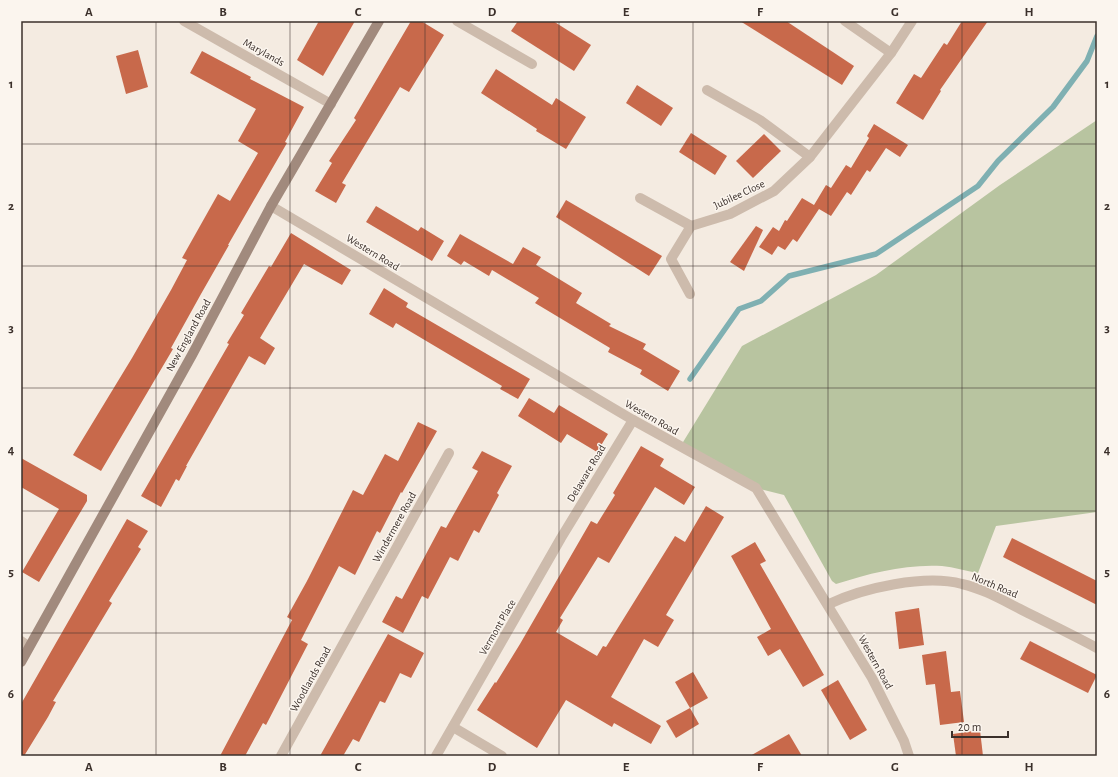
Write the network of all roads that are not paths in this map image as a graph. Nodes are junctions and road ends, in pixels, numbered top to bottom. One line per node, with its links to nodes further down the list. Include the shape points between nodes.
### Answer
1 (184, 21): 9 (street, Marylands)
2 (379, 21): 9 (street, New England Road)
3 (457, 21): 7 (street)
4 (845, 21): 6 (street)
5 (912, 21): 6 (street, Jubilee Close)
6 (891, 53): 10 (street, Jubilee Close)
7 (532, 64)
8 (707, 90): 10 (street, via 760,120)
9 (331, 104): 12 (street, New England Road)
10 (810, 157): 13 (street, Jubilee Close, via 774,191 730,214)
11 (640, 198): 13 (street)
12 (272, 206): 15 (street, Western Road); 20 (street, New England Road, via 192,355)
13 (691, 226): 14 (street, via 671,260)
14 (690, 294)
15 (633, 420): 17 (street, Delaware Road); 18 (street, Western Road, via 756,488)
16 (449, 453): 19 (street, Windermere Road)
17 (560, 538): 23 (street, Vermont Place)
18 (829, 604): 21 (street, North Road, via 873,588 915,582 962,584 996,597); 27 (street, Western Road, via 872,678)
19 (360, 613): 24 (street, Woodlands Road)
20 (25, 644): 22 (street, New England Road)
21 (1097, 648)
22 (21, 662)
23 (453, 727): 25 (street, Vermont Place); 26 (street)
24 (281, 756)
25 (436, 756)
26 (502, 756)
27 (909, 756)

